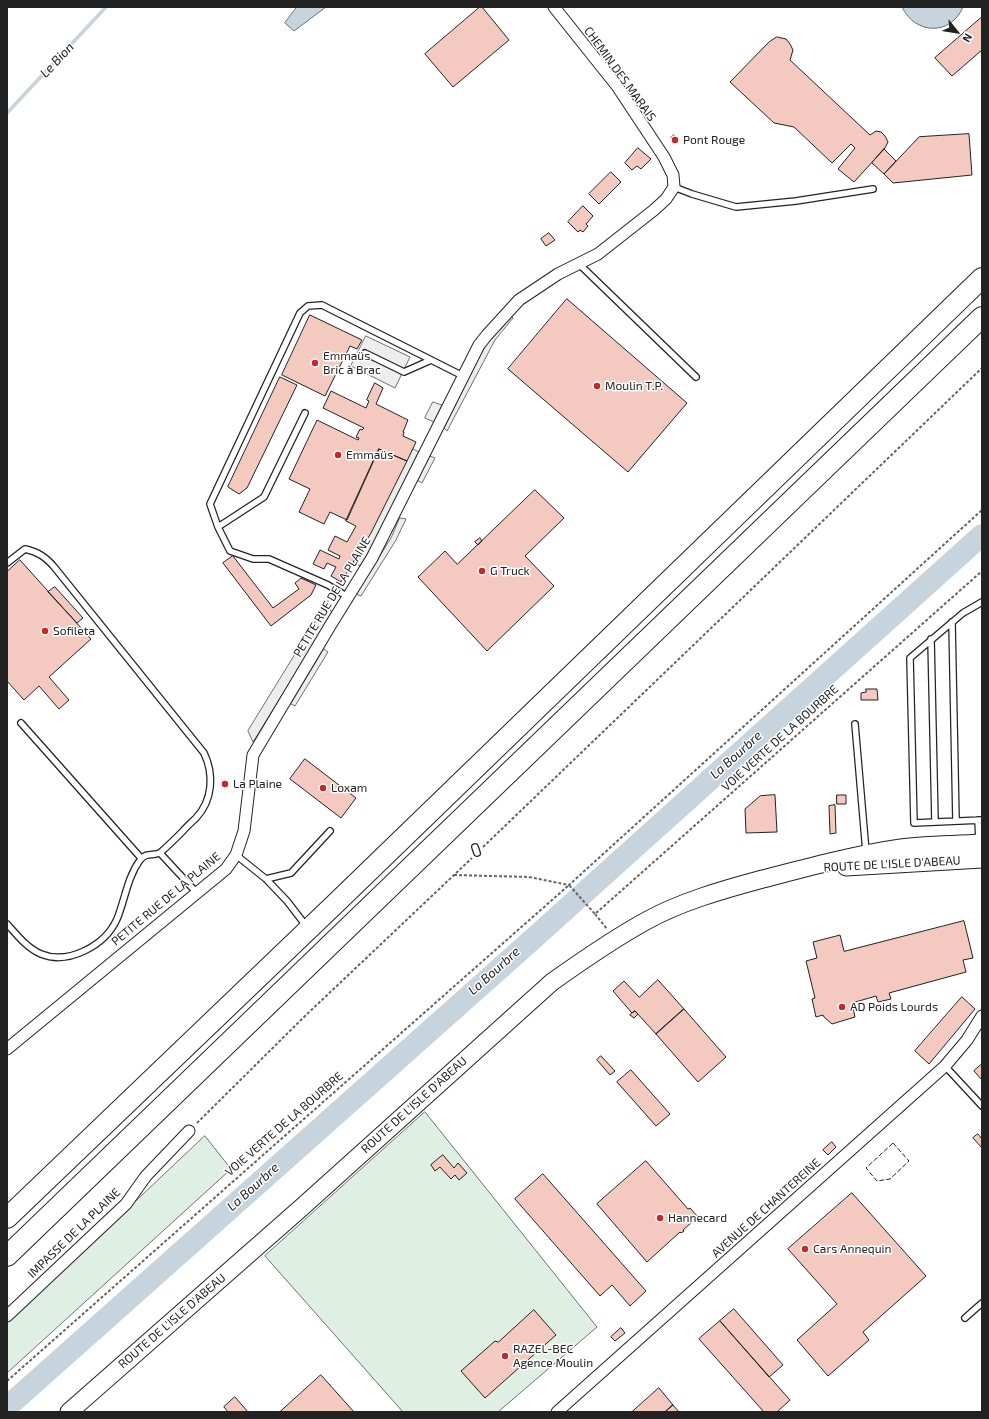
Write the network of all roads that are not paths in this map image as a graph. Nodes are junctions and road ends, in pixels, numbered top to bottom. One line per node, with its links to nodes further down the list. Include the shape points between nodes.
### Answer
1 (554, 7): 2 (street, CHEMIN DES MARAIS, via 617,86 664,157 673,174)
2 (674, 187): 3 (lane, via 736,207); 4 (street, PETITE RUE DE LA PLAINE, via 654,210 598,254)
3 (873, 189)
4 (579, 264): 9 (street, PETITE RUE DE LA PLAINE, via 558,274 519,300 479,345); 10 (lane)
5 (982, 278): 32 (highway)
6 (982, 317): 39 (highway)
7 (365, 353): 8 (lane, via 404,372)
8 (431, 360): 9 (lane); 12 (lane, via 322,305 308,306 300,313 210,504)
9 (463, 376): 14 (street, PETITE RUE DE LA PLAINE, via 372,558)
10 (696, 377)
11 (305, 413): 12 (lane, via 264,497)
12 (218, 527): 14 (lane, via 230,551 253,559 269,558)
13 (7, 564): 24 (lane, via 25,549 45,557 204,753 209,764 210,776 206,802 197,817)
14 (348, 597): 26 (street, PETITE RUE DE LA PLAINE, via 253,755 244,831)
15 (982, 602): 16 (lane)
16 (952, 622): 17 (lane); 21 (lane)
17 (931, 639): 22 (lane); 22 (lane, via 910,658 914,823)
18 (21, 723): 27 (lane)
19 (855, 724): 28 (lane)
20 (980, 820): 21 (lane); 25 (lane)
21 (956, 821): 22 (lane)
22 (935, 822)
23 (330, 831): 29 (lane, via 290,873)
24 (160, 853): 27 (lane, via 148,854); 30 (lane)
25 (981, 853): 28 (main road, ROUTE DE L'ISLE D'ABEAU)
26 (236, 855): 29 (lane); 30 (street, PETITE RUE DE LA PLAINE, via 226,868)
27 (141, 858): 31 (lane, via 110,930 98,942 74,955 52,957 40,954 23,942)
28 (867, 860): 43 (main road, ROUTE DE L'ISLE D'ABEAU, via 802,869 704,897 647,920 597,950 552,982)
29 (266, 879): 32 (lane)
30 (197, 893): 34 (street, PETITE RUE DE LA PLAINE)
31 (7, 924)
32 (309, 929): 38 (highway)
33 (982, 1016): 35 (street, AVENUE DE CHANTEREINE, via 968,1040)
34 (7, 1049)
35 (945, 1066): 36 (lane); 44 (street, AVENUE DE CHANTEREINE)
36 (982, 1106)
37 (189, 1131): 41 (street, IMPASSE DE LA PLAINE, via 146,1176 126,1204)
38 (7, 1218)
39 (7, 1256)
40 (982, 1302): 42 (lane)
41 (7, 1316)
42 (965, 1318)
43 (69, 1412)
44 (557, 1412)

